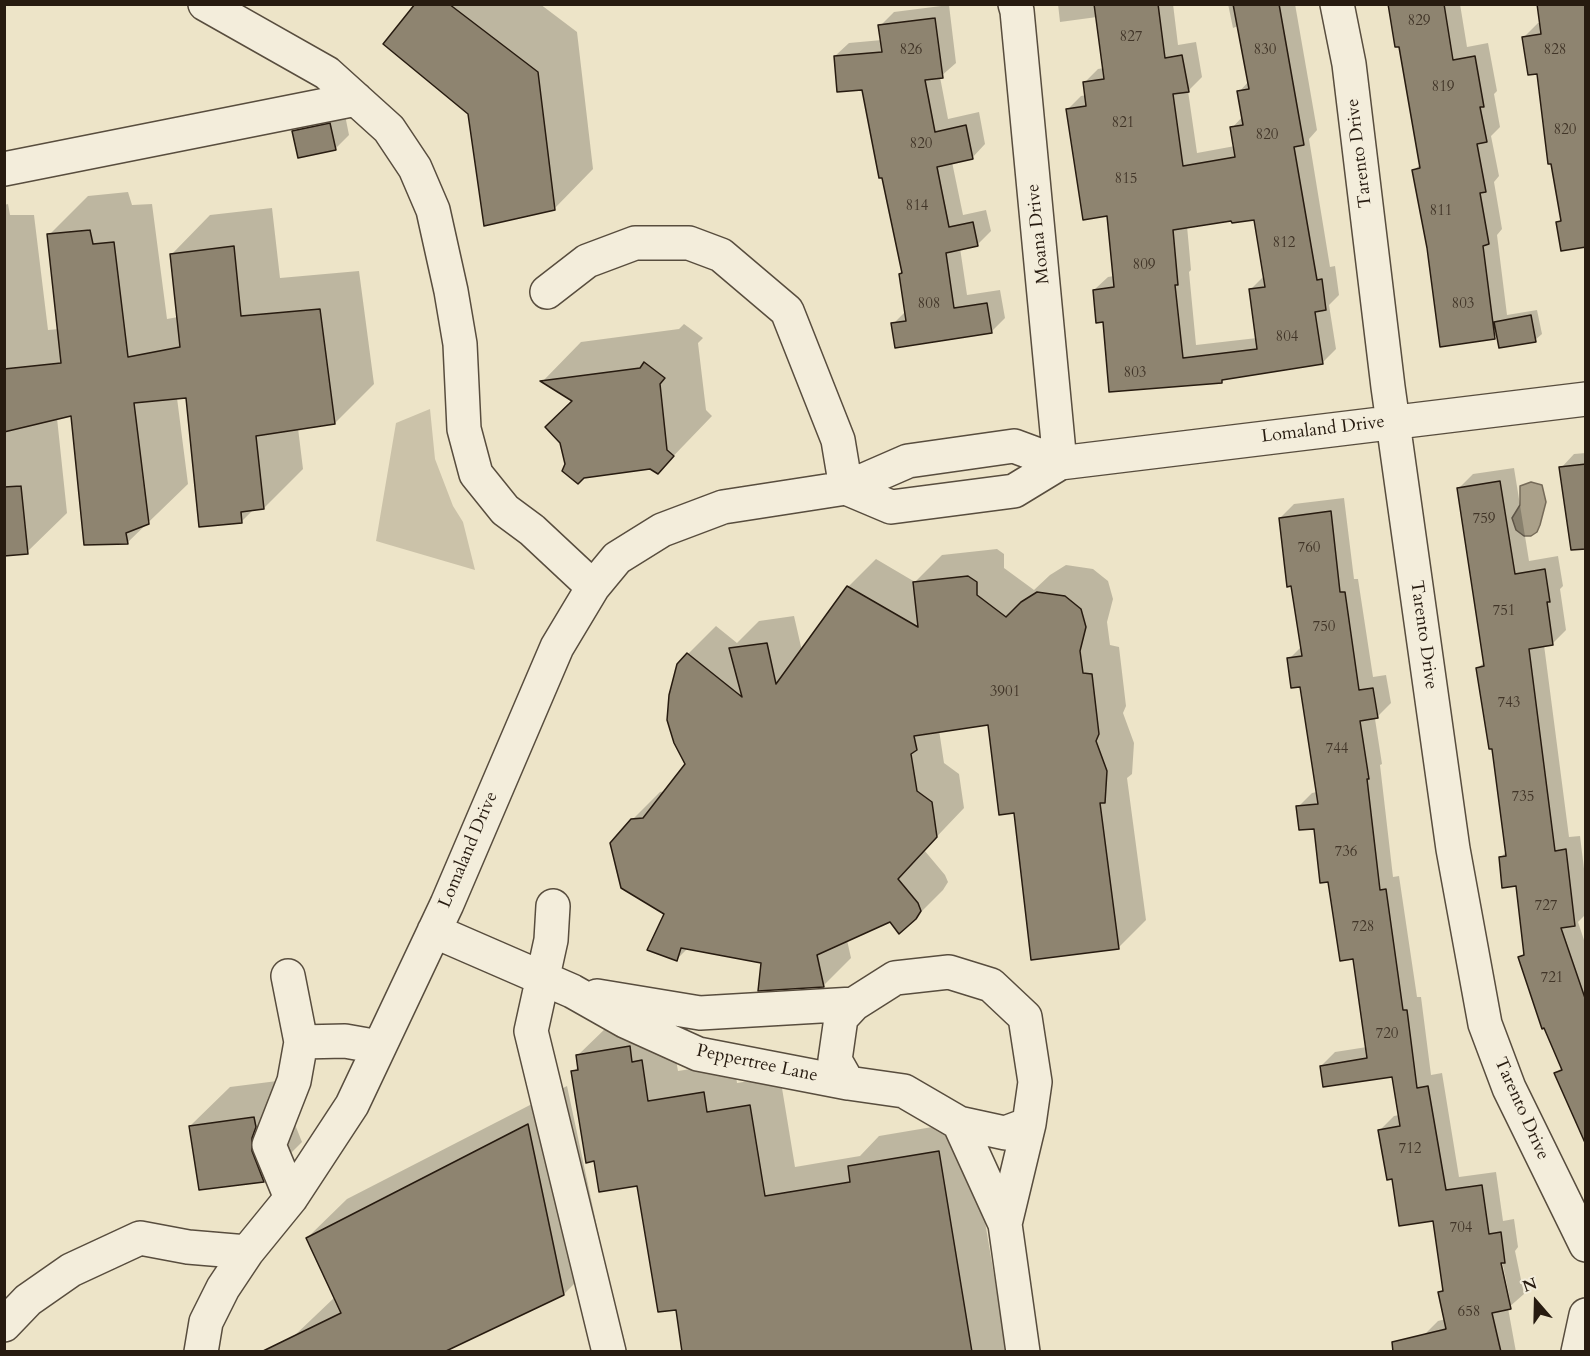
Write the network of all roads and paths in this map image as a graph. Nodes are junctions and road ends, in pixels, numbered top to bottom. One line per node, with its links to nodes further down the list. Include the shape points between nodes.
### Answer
1 (205, 4): 4 (street, via 327,73)
2 (1015, 4): 9 (street, Moana Drive)
3 (1337, 4): 8 (street, Tarento Drive, via 1349,64)
4 (356, 99): 5 (street); 11 (street, via 389,129 415,168 433,210 452,291 460,344 464,429 476,474 505,510)
5 (4, 169)
6 (547, 292): 10 (street, via 587,261 635,243 689,243 722,255 787,311 838,440)
7 (1586, 399): 8 (street, Lomaland Drive)
8 (1393, 422): 9 (street, Lomaland Drive); 25 (street, Tarento Drive, via 1453,849 1485,1024 1509,1088)
9 (1060, 463): 10 (street, Lomaland Drive, via 1007,446 908,461); 10 (street, Lomaland Drive, via 1014,491 891,507)
10 (846, 488): 11 (street, Lomaland Drive, via 723,507 662,530 616,558)
11 (593, 587): 13 (street, Lomaland Drive, via 557,647)
12 (553, 906): 15 (street, via 551,940)
13 (434, 931): 15 (street, Peppertree Lane); 19 (street, Lomaland Drive)
14 (288, 976): 18 (street)
15 (542, 979): 16 (street, Peppertree Lane); 30 (street, via 531,1031)
16 (572, 992): 17 (street, Peppertree Lane, via 700,1013); 20 (street, Peppertree Lane, via 625,1022 698,1054)
17 (854, 1004): 20 (street, Peppertree Lane, via 841,1018 835,1060); 22 (street, Peppertree Lane, via 895,978 949,972 991,985 1024,1017 1035,1082)
18 (301, 1042): 19 (street, via 345,1041); 23 (street, via 294,1082 269,1145)
19 (379, 1047): 23 (street, Lomaland Drive, via 352,1105)
20 (848, 1083): 21 (street, Peppertree Lane, via 904,1091)
21 (959, 1123): 22 (street, Peppertree Lane, via 1005,1133); 24 (street, Peppertree Lane)
22 (1029, 1124): 24 (street, Peppertree Lane)
23 (291, 1198): 26 (street, Lomaland Drive)
24 (1005, 1224): 31 (street, Peppertree Lane)
25 (1586, 1245)
26 (247, 1252): 28 (street, via 140,1238 71,1270 28,1300); 29 (street, Lomaland Drive, via 206,1322)
27 (1586, 1316): 32 (street)
28 (4, 1325)
29 (201, 1352)
30 (609, 1352)
31 (1023, 1352)
32 (1578, 1352)

